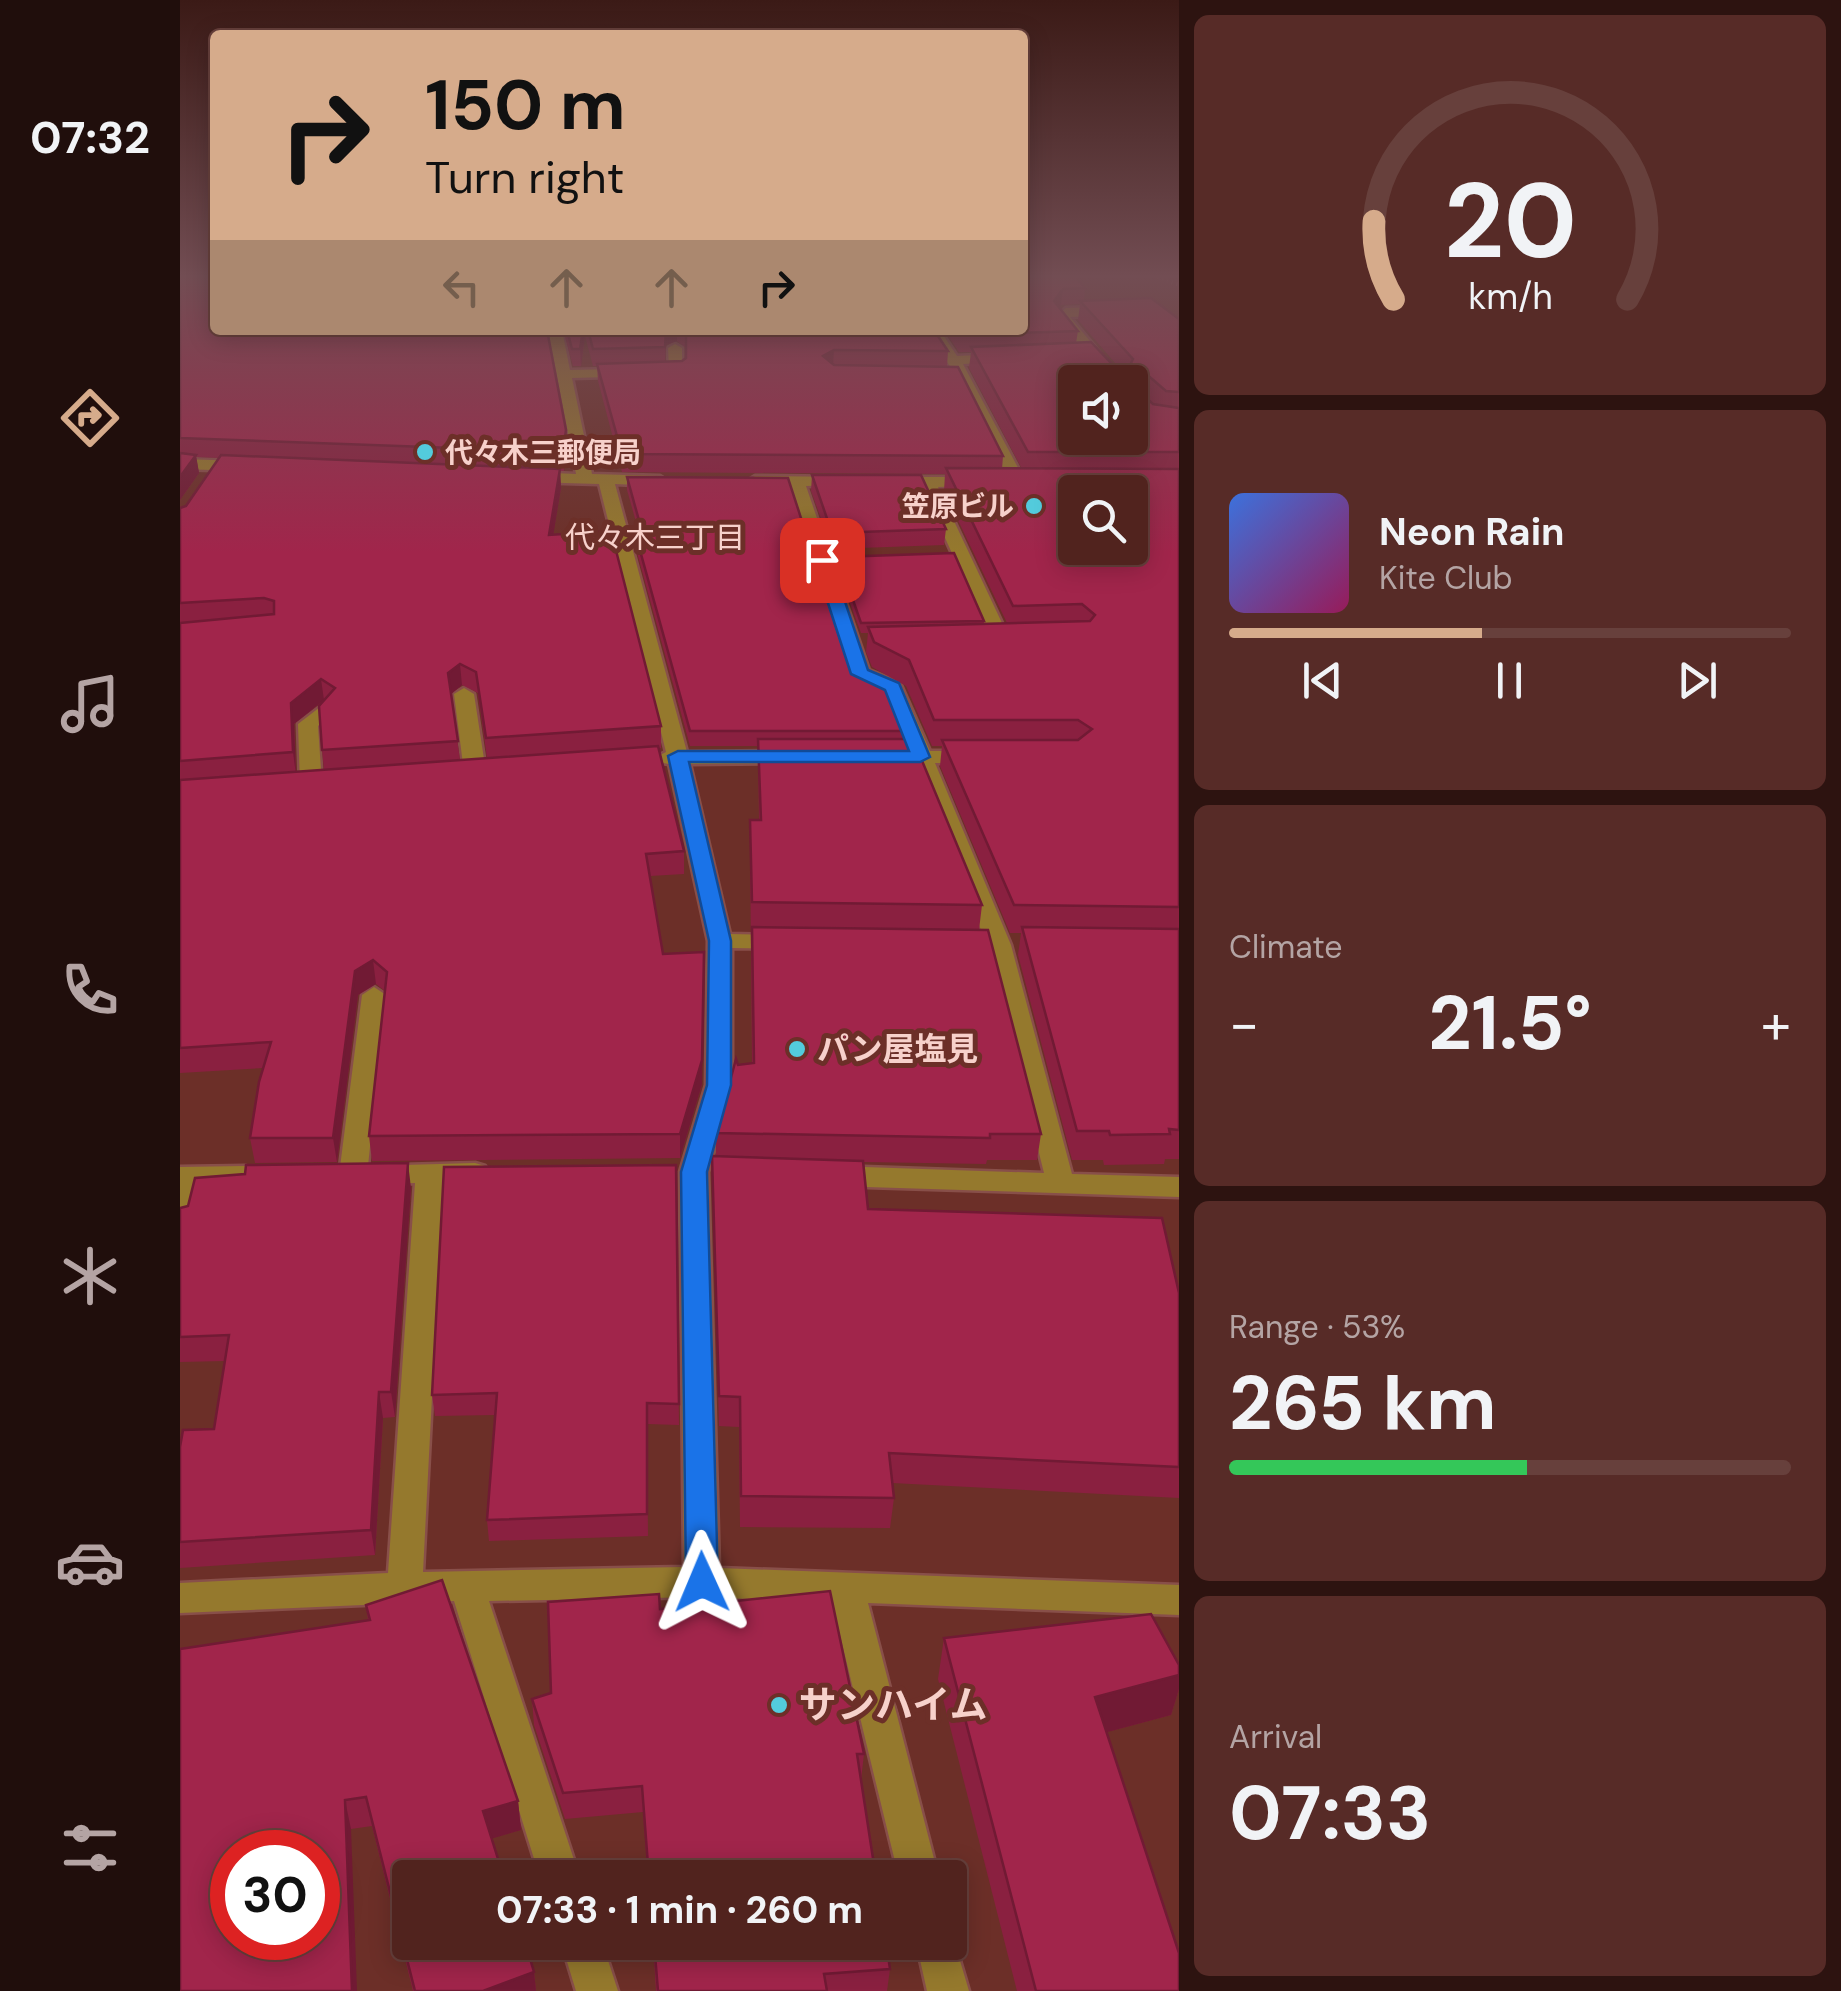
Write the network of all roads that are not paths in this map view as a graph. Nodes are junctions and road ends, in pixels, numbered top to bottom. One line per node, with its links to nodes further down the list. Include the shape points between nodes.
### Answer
1 (564, 368): 4 (street)
2 (676, 368): 4 (street)
3 (959, 368): 6 (street)
4 (565, 374): 10 (street)
5 (945, 376): 6 (street)
6 (964, 377): 14 (street, via 1026,481)
7 (180, 464): 8 (street, via 214,472)
8 (257, 467)
9 (508, 476): 10 (street)
10 (595, 480): 11 (street); 18 (street)
11 (682, 481)
12 (739, 481): 13 (street)
13 (796, 481): 14 (street); 22 (street, via 860,643 860,674 893,687)
14 (928, 483): 15 (street, via 949,555 1011,640)
15 (963, 641)
16 (464, 694): 24 (street)
17 (324, 710): 25 (street, via 308,724)
18 (678, 756): 19 (street); 23 (street); 26 (street)
19 (808, 756)
20 (864, 756): 22 (street)
21 (997, 756): 22 (street)
22 (920, 757): 36 (street, via 999,944)
23 (641, 759)
24 (475, 772)
25 (311, 784)
26 (720, 941): 27 (street); 39 (street, via 719,1085 694,1172)
27 (800, 942)
28 (374, 995): 31 (street)
29 (430, 1173): 30 (street); 31 (street); 41 (street)
30 (506, 1173)
31 (353, 1174): 32 (street)
32 (316, 1175)
33 (810, 1175): 36 (street)
34 (280, 1176): 35 (street)
35 (184, 1177): 38 (street)
36 (1060, 1182): 37 (street)
37 (1178, 1187)
38 (180, 1223)
39 (702, 1582): 40 (street); 42 (street)
40 (466, 1585): 41 (street); 45 (street)
41 (405, 1586): 43 (street)
42 (846, 1588): 44 (street); 46 (street)
43 (180, 1598)
44 (1178, 1600)
45 (554, 1860)
46 (915, 1860)
47 (587, 1960): 49 (street)
48 (940, 1960): 50 (street)
49 (597, 1991)
50 (948, 1991)

